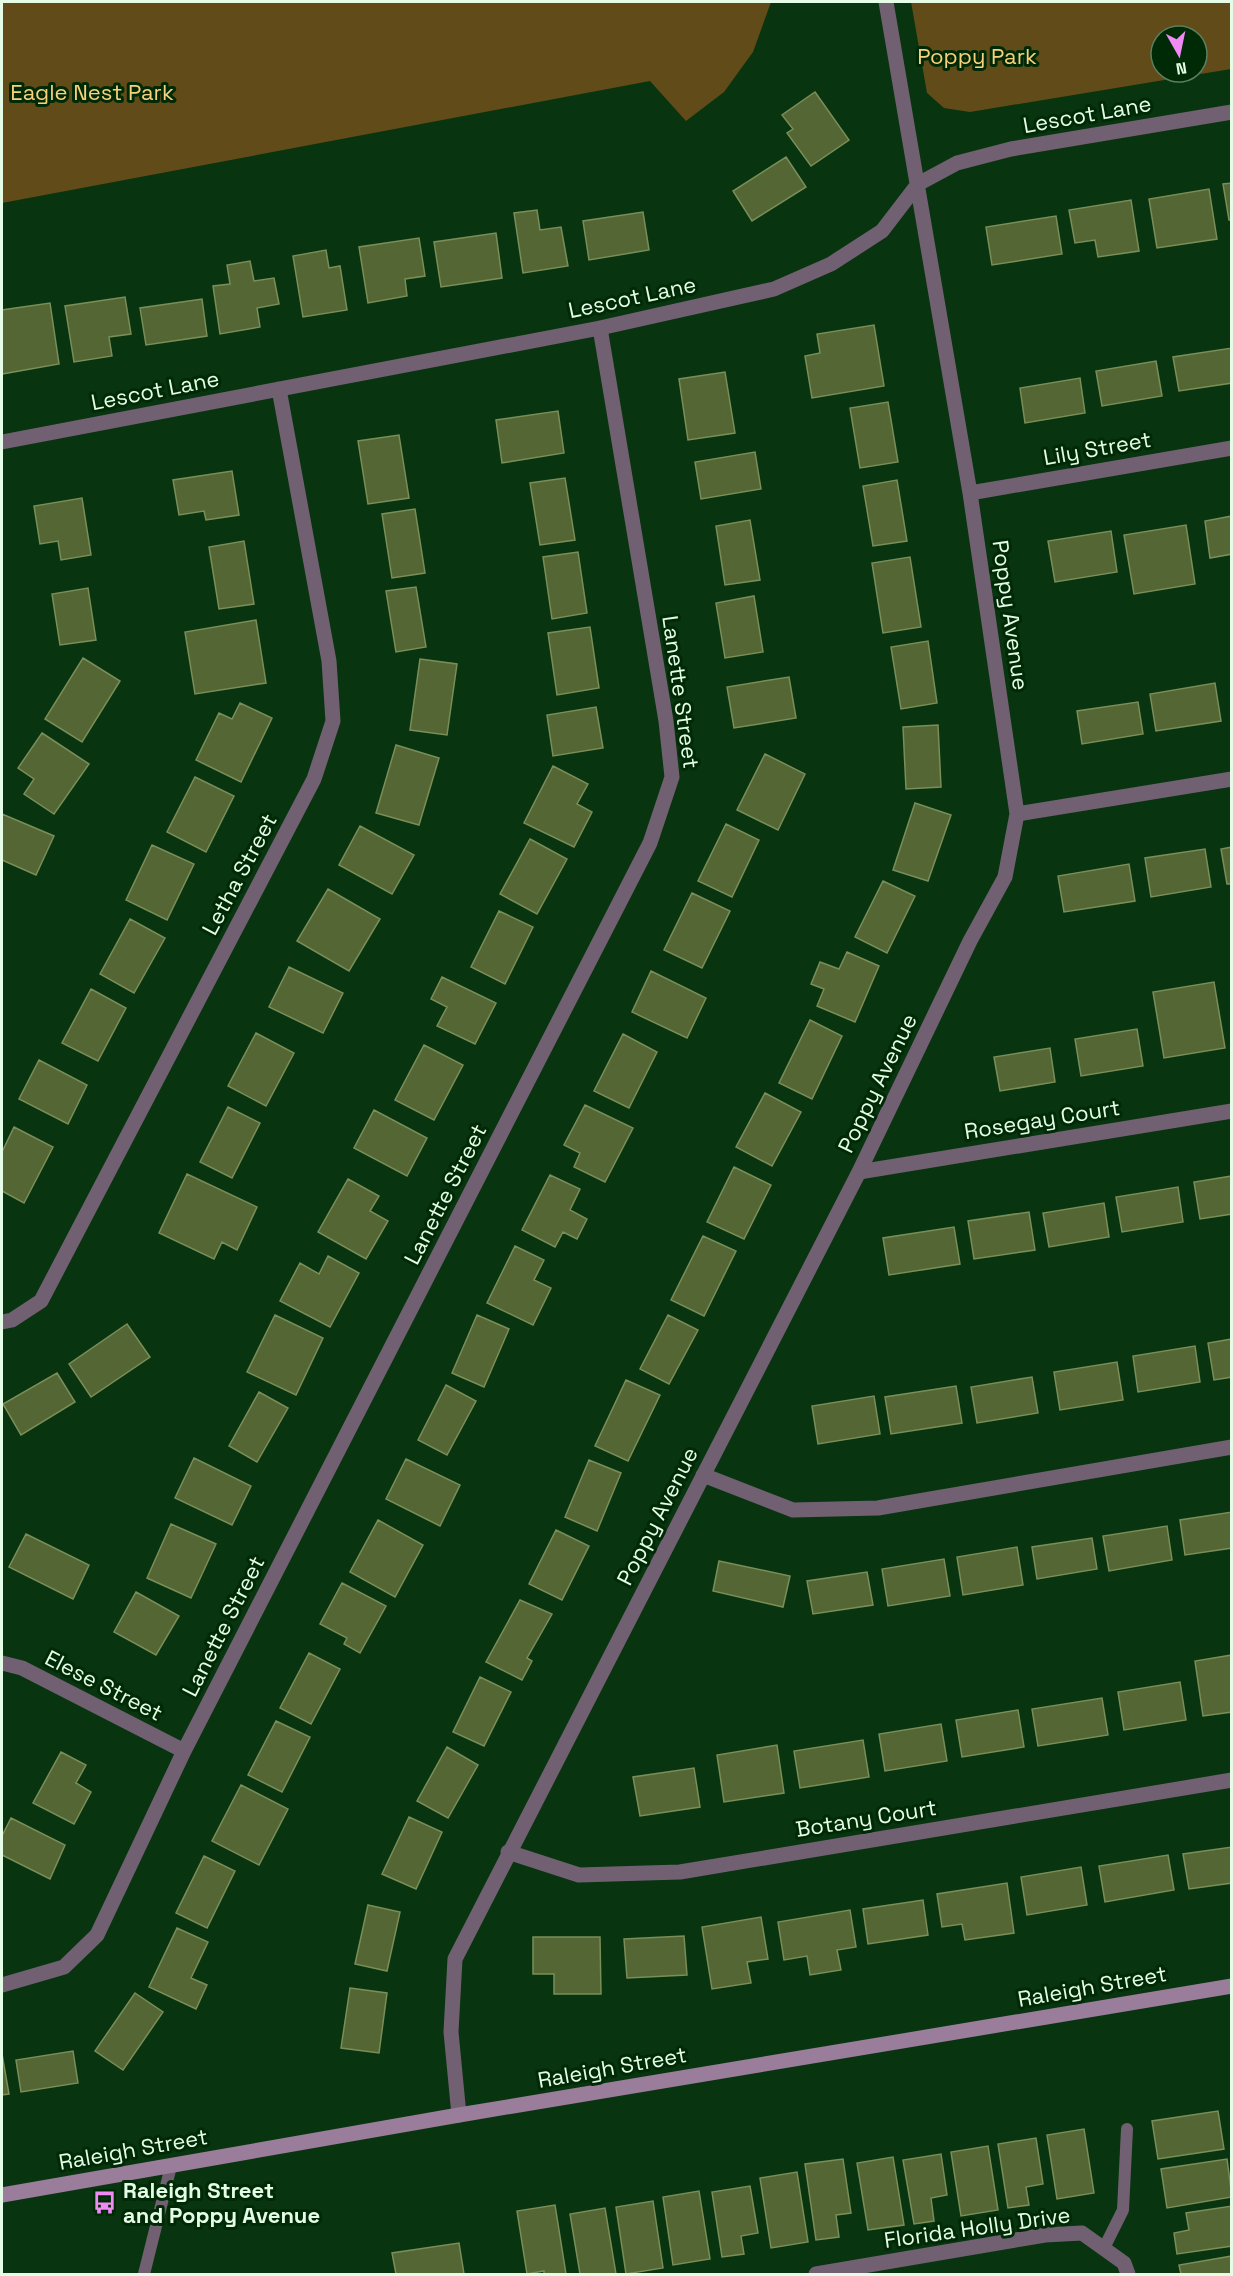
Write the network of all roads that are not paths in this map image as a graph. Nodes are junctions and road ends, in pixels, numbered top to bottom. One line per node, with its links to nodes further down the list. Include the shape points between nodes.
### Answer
1 (886, 2): 3 (street, Poppy Avenue)
2 (1232, 112): 3 (street, Lescot Lane, via 1011,149 957,163)
3 (918, 184): 4 (street, Lescot Lane, via 882,231 831,264 774,289); 8 (street, Poppy Avenue)
4 (600, 328): 5 (street, Lescot Lane); 17 (street, Lanette Street, via 672,777 650,843)
5 (279, 389): 6 (street, Lescot Lane); 13 (street, Letha Street, via 329,661 333,721 314,779 41,1301)
6 (2, 442)
7 (1232, 448): 8 (street, Lily Street)
8 (970, 493): 10 (street, Poppy Avenue)
9 (1232, 779): 10 (street)
10 (1017, 814): 12 (street, Poppy Avenue, via 1005,877)
11 (1232, 1111): 12 (street, Rosegay Court)
12 (859, 1172): 15 (street, Poppy Avenue)
13 (2, 1322)
14 (1232, 1447): 15 (street, via 878,1508 793,1510)
15 (703, 1475): 19 (street, Poppy Avenue)
16 (2, 1664): 17 (street, Elese Street, via 22,1668)
17 (184, 1751): 20 (street, Lanette Street, via 97,1935 64,1967)
18 (1232, 1780): 19 (street, Botany Court, via 680,1872 579,1875)
19 (508, 1852): 22 (street, Poppy Avenue, via 455,1959 451,2032)
20 (2, 1985)
21 (1232, 1986): 22 (street, Raleigh Street)
22 (459, 2115): 24 (street, Raleigh Street)
23 (1127, 2129): 26 (lane, via 1123,2210)
24 (171, 2166): 25 (street, Raleigh Street); 28 (lane)
25 (2, 2195)
26 (1104, 2248): 27 (street, Florida Holly Drive, via 1082,2233 1045,2235); 30 (street, Florida Holly Drive, via 1124,2263)
27 (896, 2267): 29 (street, Florida Holly Drive)
28 (144, 2274)
29 (816, 2274)
30 (1128, 2274)

